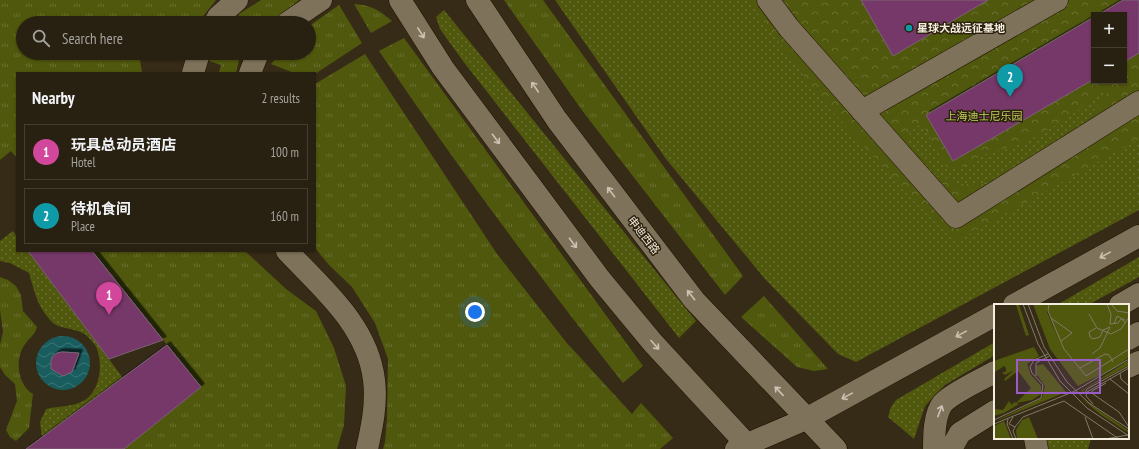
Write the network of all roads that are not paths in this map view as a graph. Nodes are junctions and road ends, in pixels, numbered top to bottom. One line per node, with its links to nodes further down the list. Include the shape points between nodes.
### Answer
1 (237, 0): 7 (street)
2 (321, 0): 8 (street)
3 (400, 0): 29 (street, one-way to 29, via 443,68 600,279)
4 (477, 0): 27 (street, 申迪西路, one-way to 4, via 694,300 557,120)
5 (768, 0): 14 (street)
6 (1057, 0): 14 (street)
7 (219, 16)
8 (297, 16)
9 (197, 60): 11 (street)
10 (255, 60): 12 (street)
11 (193, 72)
12 (250, 72)
13 (1139, 102): 14 (street, via 956,217)
14 (862, 112)
15 (1139, 236): 18 (street, one-way to 18)
16 (288, 252): 30 (street, via 342,308 364,343 374,379 374,412)
17 (1139, 294): 19 (street)
18 (1016, 304)
19 (1122, 304)
20 (994, 316): 27 (street, one-way to 27)
21 (1139, 332): 22 (street)
22 (1129, 338)
23 (1139, 362): 24 (street)
24 (1129, 367)
25 (994, 373): 32 (street, one-way to 25, via 934,428 943,404)
26 (994, 412): 33 (street, via 960,433)
27 (806, 419): 29 (street); 31 (street, 申迪西路)
28 (1035, 439): 34 (street)
29 (745, 448)
30 (367, 449)
31 (836, 449)
32 (934, 449)
33 (951, 449)
34 (1037, 449)

